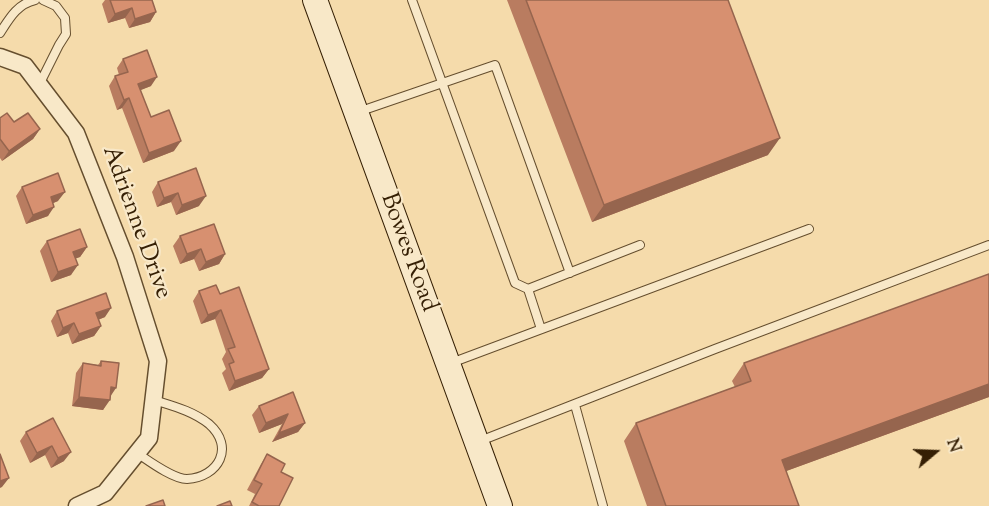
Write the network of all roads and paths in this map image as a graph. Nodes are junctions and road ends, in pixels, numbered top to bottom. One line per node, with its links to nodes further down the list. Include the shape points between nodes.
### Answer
1 (35, 0): 5 (lane, via 25,2)
2 (43, 0): 8 (lane, via 56,6 65,18 66,34)
3 (315, 0): 9 (main road, Bowes Road)
4 (412, 0): 7 (lane)
5 (0, 33)
6 (0, 57): 8 (street, Adrienne Drive, via 25,66)
7 (442, 83): 9 (lane); 13 (lane, via 495,65); 14 (lane, via 515,283)
8 (39, 85): 17 (street, Adrienne Drive, via 76,133 125,256 158,361)
9 (355, 113): 16 (main road, Bowes Road)
10 (809, 229): 15 (lane)
11 (640, 245): 13 (lane)
12 (989, 245): 18 (lane)
13 (570, 273): 14 (lane)
14 (528, 289): 15 (lane)
15 (541, 329): 16 (lane)
16 (447, 364): 19 (main road, Bowes Road)
17 (154, 400): 20 (street, Adrienne Drive, via 149,438); 20 (lane, via 196,415 212,426 222,442 221,458 210,473 185,479)
18 (575, 405): 19 (lane); 23 (lane)
19 (477, 442): 22 (main road, Bowes Road)
20 (137, 453): 21 (street, via 105,493)
21 (77, 506)
22 (500, 506)
23 (603, 506)

